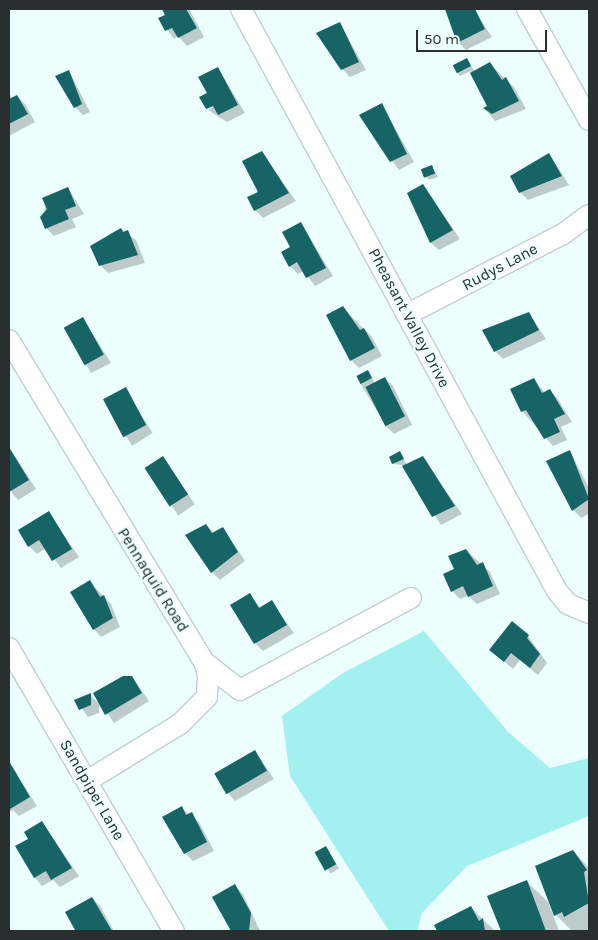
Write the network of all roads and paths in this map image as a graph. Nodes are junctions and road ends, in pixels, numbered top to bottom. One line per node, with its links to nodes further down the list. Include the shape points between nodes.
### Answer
1 (242, 9): 5 (street, Pheasant Valley Drive)
2 (527, 9): 3 (street)
3 (589, 120)
4 (589, 216): 5 (street, Rudys Lane)
5 (408, 314): 8 (street, Pheasant Valley Drive, via 557,591 568,604)
6 (9, 340): 10 (street, Pennaquid Road)
7 (411, 598): 10 (street, via 240,690)
8 (589, 614)
9 (9, 648): 11 (street, Sandpiper Lane)
10 (205, 663): 11 (street, Pennaquid Road, via 207,697 196,709 180,724)
11 (87, 781): 12 (street, Sandpiper Lane)
12 (174, 931)

